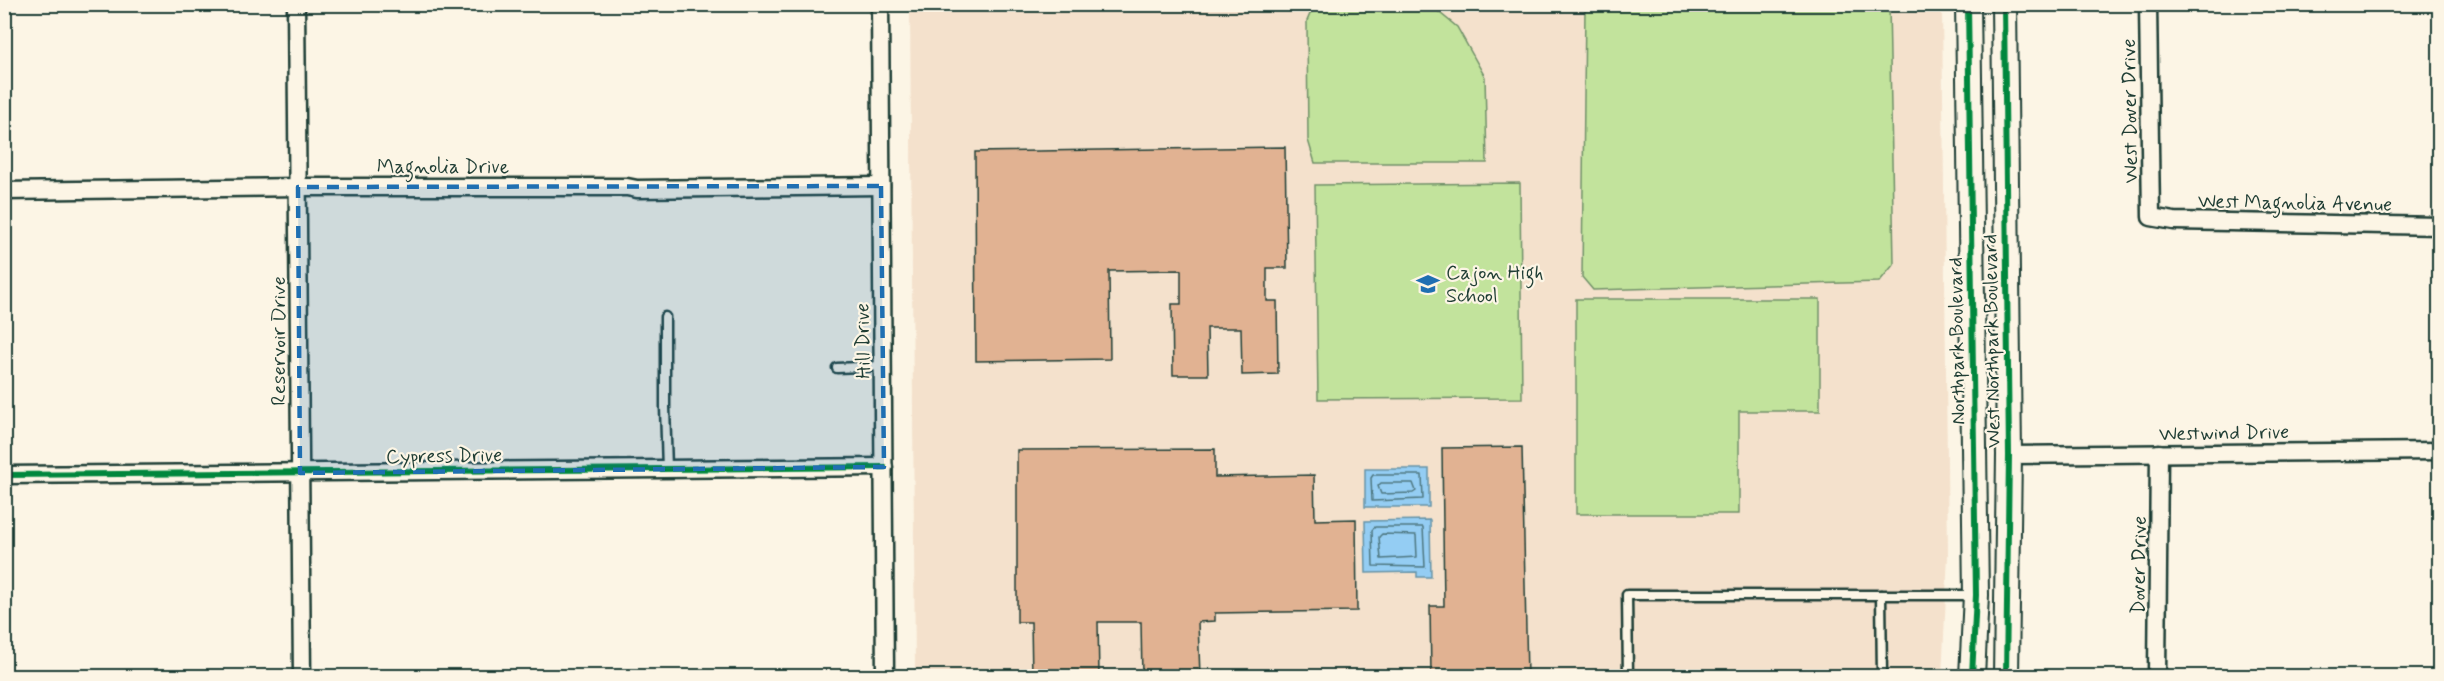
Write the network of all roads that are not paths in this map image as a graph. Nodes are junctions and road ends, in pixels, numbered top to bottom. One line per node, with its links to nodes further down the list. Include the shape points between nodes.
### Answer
1 (296, 4): 7 (street, Reservoir Drive)
2 (880, 4): 6 (street, Hill Drive)
3 (1968, 4): 22 (main road, Northpark Boulevard)
4 (2004, 4): 16 (main road, West Northpark Boulevard)
5 (2148, 4): 9 (street, West Dover Drive)
6 (881, 186): 7 (street, Magnolia Drive); 12 (street, Hill Drive)
7 (298, 187): 8 (street, Magnolia Drive); 19 (street, Reservoir Drive)
8 (4, 191)
9 (2151, 217): 10 (street, West Magnolia Avenue, via 2174,221)
10 (2439, 226)
11 (665, 317): 18 (lane)
12 (883, 366): 13 (lane); 17 (street, Hill Drive)
13 (837, 368)
14 (2439, 451): 15 (street, Westwind Drive)
15 (2159, 453): 16 (street, Westwind Drive); 29 (street, Dover Drive)
16 (2009, 455): 28 (main road, West Northpark Boulevard)
17 (884, 467): 18 (street, Cypress Drive); 24 (street, Hill Drive)
18 (667, 470): 19 (street, Cypress Drive)
19 (300, 473): 20 (street, Cypress Drive); 23 (street, Reservoir Drive)
20 (4, 475)
21 (1881, 595): 22 (lane); 25 (lane, via 1627,595); 26 (lane)
22 (1976, 595): 27 (main road, Northpark Boulevard)
23 (302, 676)
24 (885, 676)
25 (1628, 676)
26 (1882, 676)
27 (1972, 676)
28 (2006, 676)
29 (2157, 676)

